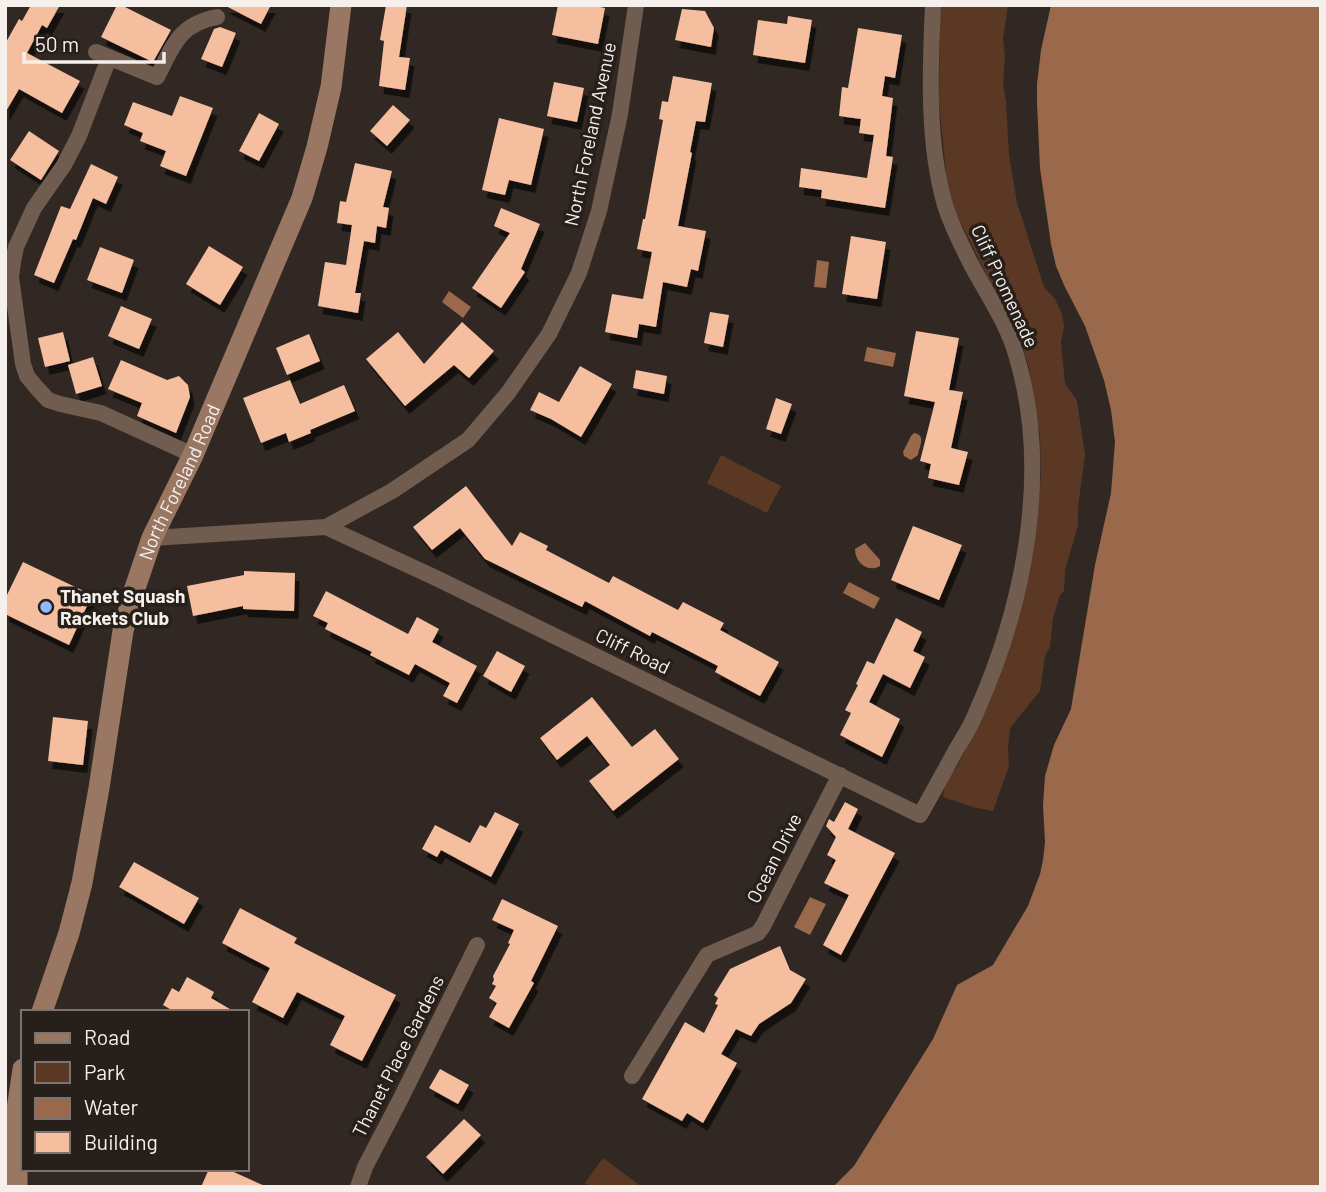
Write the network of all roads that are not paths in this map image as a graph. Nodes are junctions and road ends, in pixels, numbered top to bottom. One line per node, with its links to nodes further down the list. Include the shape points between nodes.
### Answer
1 (341, 5): 5 (main road, North Foreland Road, via 331,87 302,198)
2 (636, 5): 6 (street, North Foreland Avenue, via 600,211 579,274 549,334 468,440 392,491)
3 (933, 5): 9 (street, Cliff Promenade, via 936,164 945,206 965,254 1018,358 1031,432 1032,494 1018,586 998,657 976,715)
4 (217, 17): 5 (street, via 187,28 157,77 103,55 79,135 34,208 16,247 11,277 23,364 27,376 48,400 101,413)
5 (193, 455): 7 (main road, North Foreland Road)
6 (326, 527): 7 (street, North Foreland Avenue); 8 (street, Cliff Road)
7 (152, 538): 11 (main road, North Foreland Road, via 123,631 82,883)
8 (840, 775): 9 (street, Cliff Road); 12 (street, Ocean Drive, via 763,926 758,933 706,955)
9 (920, 815)
10 (477, 945): 15 (street, Thanet Place Gardens)
11 (43, 1010)
12 (632, 1076)
13 (21, 1078): 14 (main road)
14 (17, 1187)
15 (358, 1187)

